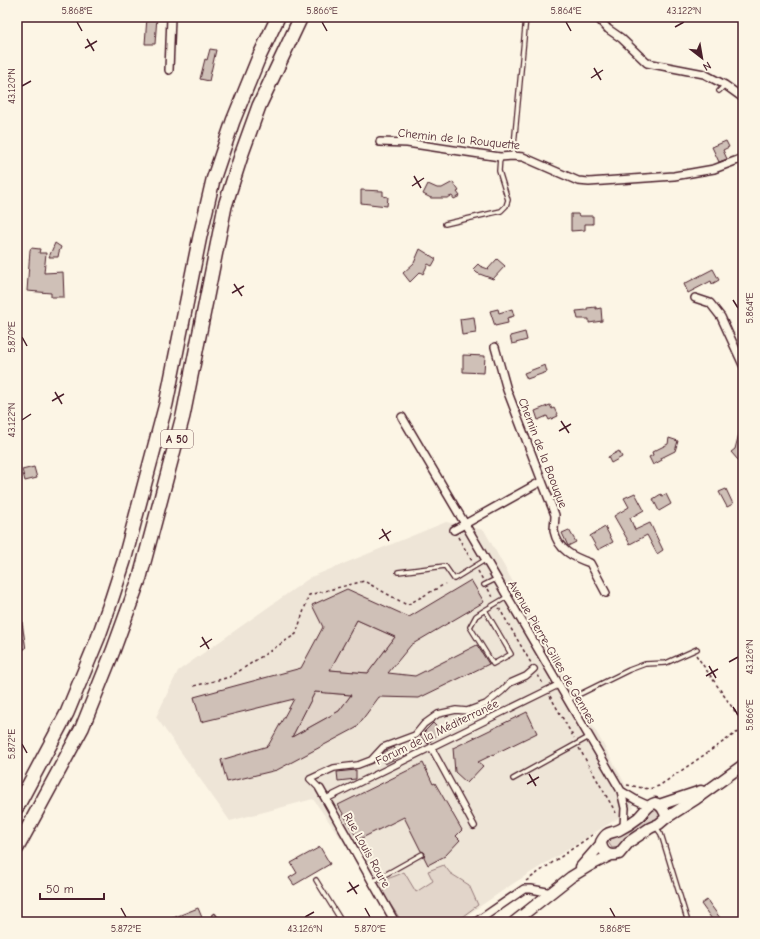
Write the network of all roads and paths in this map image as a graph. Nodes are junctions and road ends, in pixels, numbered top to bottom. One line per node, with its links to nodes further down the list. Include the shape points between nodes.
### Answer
1 (171, 17): 6 (street)
2 (278, 17): 53 (highway, A 50, via 233,121 213,180 166,404 111,601 67,713)
3 (301, 17): 61 (highway, A 50, via 259,106 225,206 183,416 140,578 82,728)
4 (526, 17): 11 (lane)
5 (597, 17): 7 (street, via 647,63 704,74)
6 (169, 70)
7 (725, 85): 8 (lane); 9 (street)
8 (719, 91)
9 (743, 98)
10 (380, 142): 12 (street, Chemin de la Rouquette, via 407,143)
11 (513, 156): 12 (street, Chemin de la Rouquette); 13 (street, Chemin de la Rouquette, via 523,157 578,181 589,182 674,176 714,169)
12 (500, 157): 14 (lane, via 499,171 508,200 506,206 501,211)
13 (743, 158)
14 (445, 224)
15 (695, 298): 17 (street, via 710,304 721,316)
16 (495, 347): 19 (street, Chemin de la Baouque, via 507,390)
17 (743, 365)
18 (402, 417): 20 (street, Avenue Pierre-Gilles de Gennes)
19 (542, 482): 20 (street); 27 (street, Chemin de la Baouque, via 555,515 554,531 560,546 571,556 590,563)
20 (466, 524): 21 (street); 22 (street, Avenue Pierre-Gilles de Gennes)
21 (454, 530)
22 (485, 560): 23 (lane, via 454,579 444,566); 24 (street, Avenue Pierre-Gilles de Gennes)
23 (398, 572)
24 (496, 579): 26 (lane); 28 (street, Avenue Pierre-Gilles de Gennes)
25 (445, 584): 36 (path, via 407,605 364,581 309,595 296,634 230,676)
26 (484, 585)
27 (606, 593)
28 (507, 597): 29 (lane); 35 (street, Avenue Pierre-Gilles de Gennes)
29 (496, 602): 31 (lane); 34 (path)
30 (17, 604): 32 (lane)
31 (485, 610): 31 (lane, via 476,616 470,627 493,664 511,654)
32 (23, 647)
33 (695, 650): 38 (lane, via 666,663 645,664); 39 (path)
34 (534, 669): 37 (path); 48 (street, Forum de la Méditerranée, via 526,676 510,682 486,704 438,714 414,735 383,747 371,760 358,765 334,768 310,779)
35 (558, 685): 37 (street, Forum de la Méditerranée); 38 (street, Avenue Pierre-Gilles de Gennes)
36 (194, 686)
37 (547, 691): 42 (path); 43 (street, Forum de la Méditerranée)
38 (567, 701): 41 (street, Avenue Pierre-Gilles de Gennes)
39 (743, 723)
40 (743, 731): 46 (path, via 736,733 659,786 649,789)
41 (589, 737): 42 (lane); 49 (street, Avenue Pierre-Gilles de Gennes)
42 (577, 744): 45 (lane); 54 (path)
43 (431, 747): 50 (street, Forum de la Méditerranée); 56 (street)
44 (743, 765): 47 (main road)
45 (513, 780)
46 (627, 785)
47 (714, 786): 51 (main road); 55 (main road)
48 (320, 789): 50 (street, Rue Louis Roure)
49 (621, 791): 52 (street, Avenue Pierre-Gilles de Gennes); 57 (street, Avenue Pierre-Gilles de Gennes, via 625,808)
50 (326, 799): 66 (street, Rue Louis Roure)
51 (659, 805): 52 (main road, via 655,803); 55 (main road, via 665,810)
52 (649, 806): 57 (main road)
53 (17, 807)
54 (619, 817)
55 (666, 818): 58 (main road)
56 (474, 826)
57 (624, 826): 60 (main road, via 606,834)
58 (656, 826): 63 (main road, via 629,842 619,854); 70 (lane, via 661,834)
59 (596, 833): 67 (path)
60 (601, 844): 63 (main road, via 604,852); 64 (main road)
61 (17, 848)
62 (422, 854): 66 (lane)
63 (611, 855): 64 (main road)
64 (571, 877): 68 (main road)
65 (316, 880): 74 (lane)
66 (372, 882): 71 (street, Rue Louis Roure)
67 (525, 882)
68 (552, 893): 72 (main road); 76 (street, via 524,890)
69 (214, 916): 73 (lane)
70 (687, 919)
71 (394, 920): 75 (lane)
72 (520, 920)
73 (218, 922)
74 (342, 922)
75 (386, 922)
76 (476, 922)

